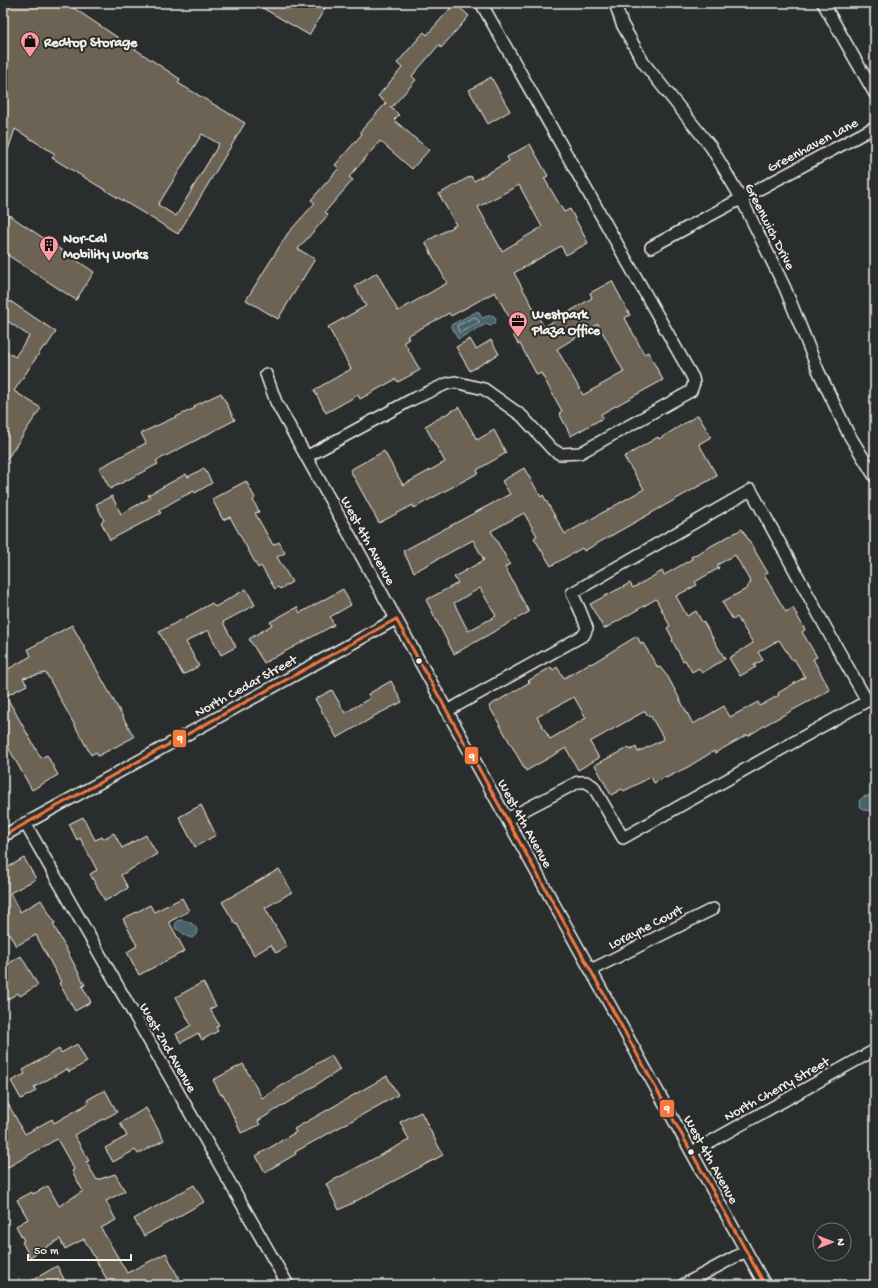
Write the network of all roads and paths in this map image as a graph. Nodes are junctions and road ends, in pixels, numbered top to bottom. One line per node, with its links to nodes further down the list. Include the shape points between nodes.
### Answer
1 (481, 3): 9 (street, via 694,378 691,391 580,453 560,454 552,449 522,416 484,389 455,382 411,400)
2 (615, 3): 6 (street, Greenwich Drive, via 622,24 644,62 711,147)
3 (823, 3): 4 (street)
4 (875, 94)
5 (875, 127): 6 (street, Greenhaven Lane)
6 (741, 198): 7 (street, Greenhaven Lane); 10 (street, Greenwich Drive, via 785,288 821,378 848,433)
7 (651, 248)
8 (266, 374): 9 (street, West 4th Avenue, via 276,402)
9 (306, 457): 11 (street, West 4th Avenue)
10 (875, 477)
11 (396, 619): 12 (street, West 4th Avenue); 14 (street, North Cedar Street)
12 (447, 711): 13 (street, West 4th Avenue); 13 (street, via 584,635 587,628 572,593 751,490 867,701 623,838 593,786 586,782 578,782)
13 (507, 819): 17 (street, West 4th Avenue)
14 (25, 823): 15 (street, North Cedar Street); 21 (street, West 2nd Avenue)
15 (3, 836)
16 (713, 909): 17 (street, Lorayne Court)
17 (590, 970): 19 (street, West 4th Avenue)
18 (875, 1050): 19 (street, North Cherry Street)
19 (692, 1152): 20 (street, West 4th Avenue)
20 (746, 1251): 22 (street); 23 (street, West 4th Avenue)
21 (288, 1285)
22 (683, 1285)
23 (765, 1285)

